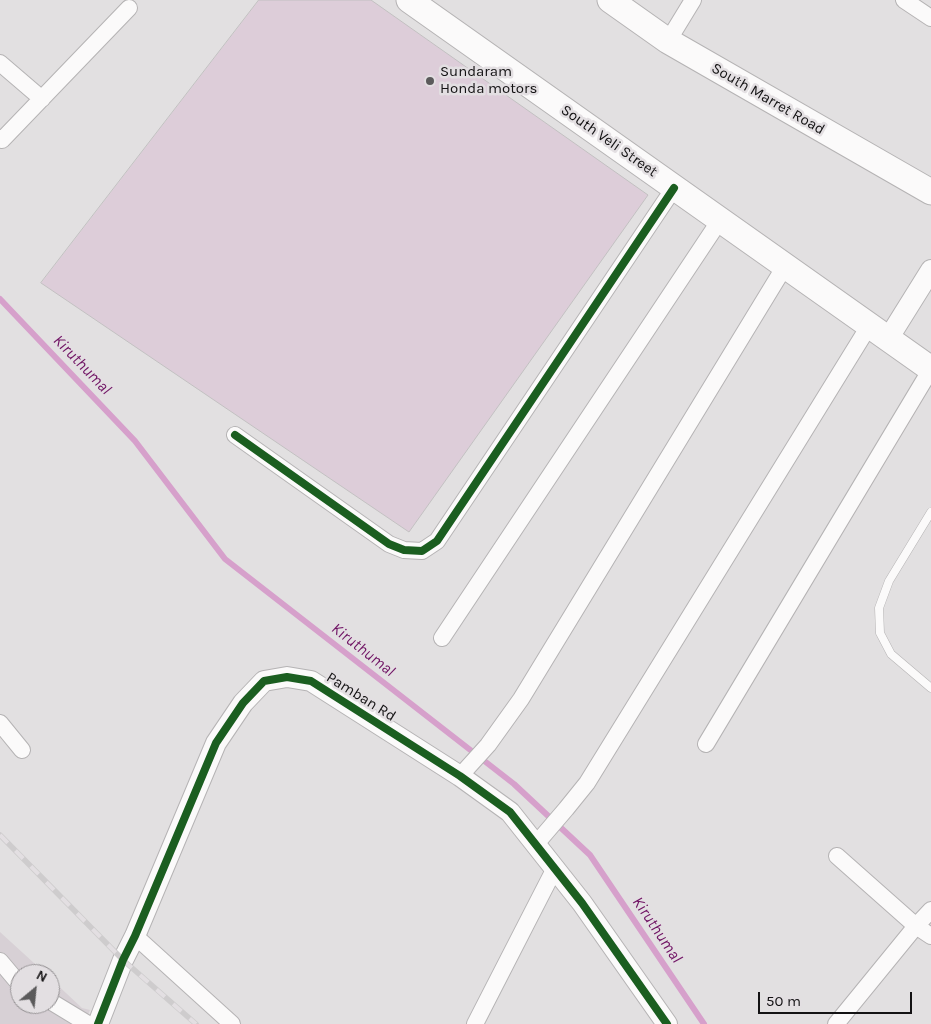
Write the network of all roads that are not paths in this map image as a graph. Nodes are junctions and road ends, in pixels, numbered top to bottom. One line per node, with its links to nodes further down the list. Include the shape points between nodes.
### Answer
1 (409, 0): 11 (main road, South Veli Street)
2 (610, 0): 7 (main road, South Marret Road)
3 (694, 0): 7 (street)
4 (904, 0): 6 (street)
5 (128, 3): 9 (street)
6 (931, 18)
7 (668, 42): 12 (main road, South Marret Road)
8 (0, 63): 9 (street)
9 (42, 99): 10 (street, via 2,140)
10 (0, 138)
11 (674, 188): 13 (main road, South Veli Street); 18 (street, via 437,541 422,551 404,550 389,544)
12 (931, 192)
13 (720, 220): 14 (main road, South Veli Street); 20 (street)
14 (785, 266): 16 (main road, South Veli Street); 25 (street, via 520,699 488,745)
15 (931, 270): 16 (street)
16 (878, 332): 17 (main road, South Veli Street); 26 (street, via 586,783)
17 (931, 369): 23 (street)
18 (235, 435)
19 (931, 512): 21 (lane, via 889,581 879,608 880,633 891,654)
20 (442, 638)
21 (931, 688)
22 (0, 722): 24 (street)
23 (706, 744)
24 (22, 750)
25 (464, 771): 26 (street, Pamban Rd); 31 (street, Pamban Rd, via 310,681 287,677 264,681 243,703 216,743)
26 (541, 838): 28 (street, Pamban Rd)
27 (838, 856): 30 (street)
28 (555, 868): 39 (street); 40 (street, Pamban Rd)
29 (931, 910): 30 (street)
30 (916, 926): 32 (street); 41 (street)
31 (136, 936): 37 (street, Pamban Rd); 38 (street)
32 (931, 936)
33 (0, 961): 34 (street)
34 (10, 972)
35 (60, 1007): 36 (street)
36 (88, 1024)
37 (98, 1024)
38 (232, 1024)
39 (475, 1024)
40 (667, 1024)
41 (836, 1024)

